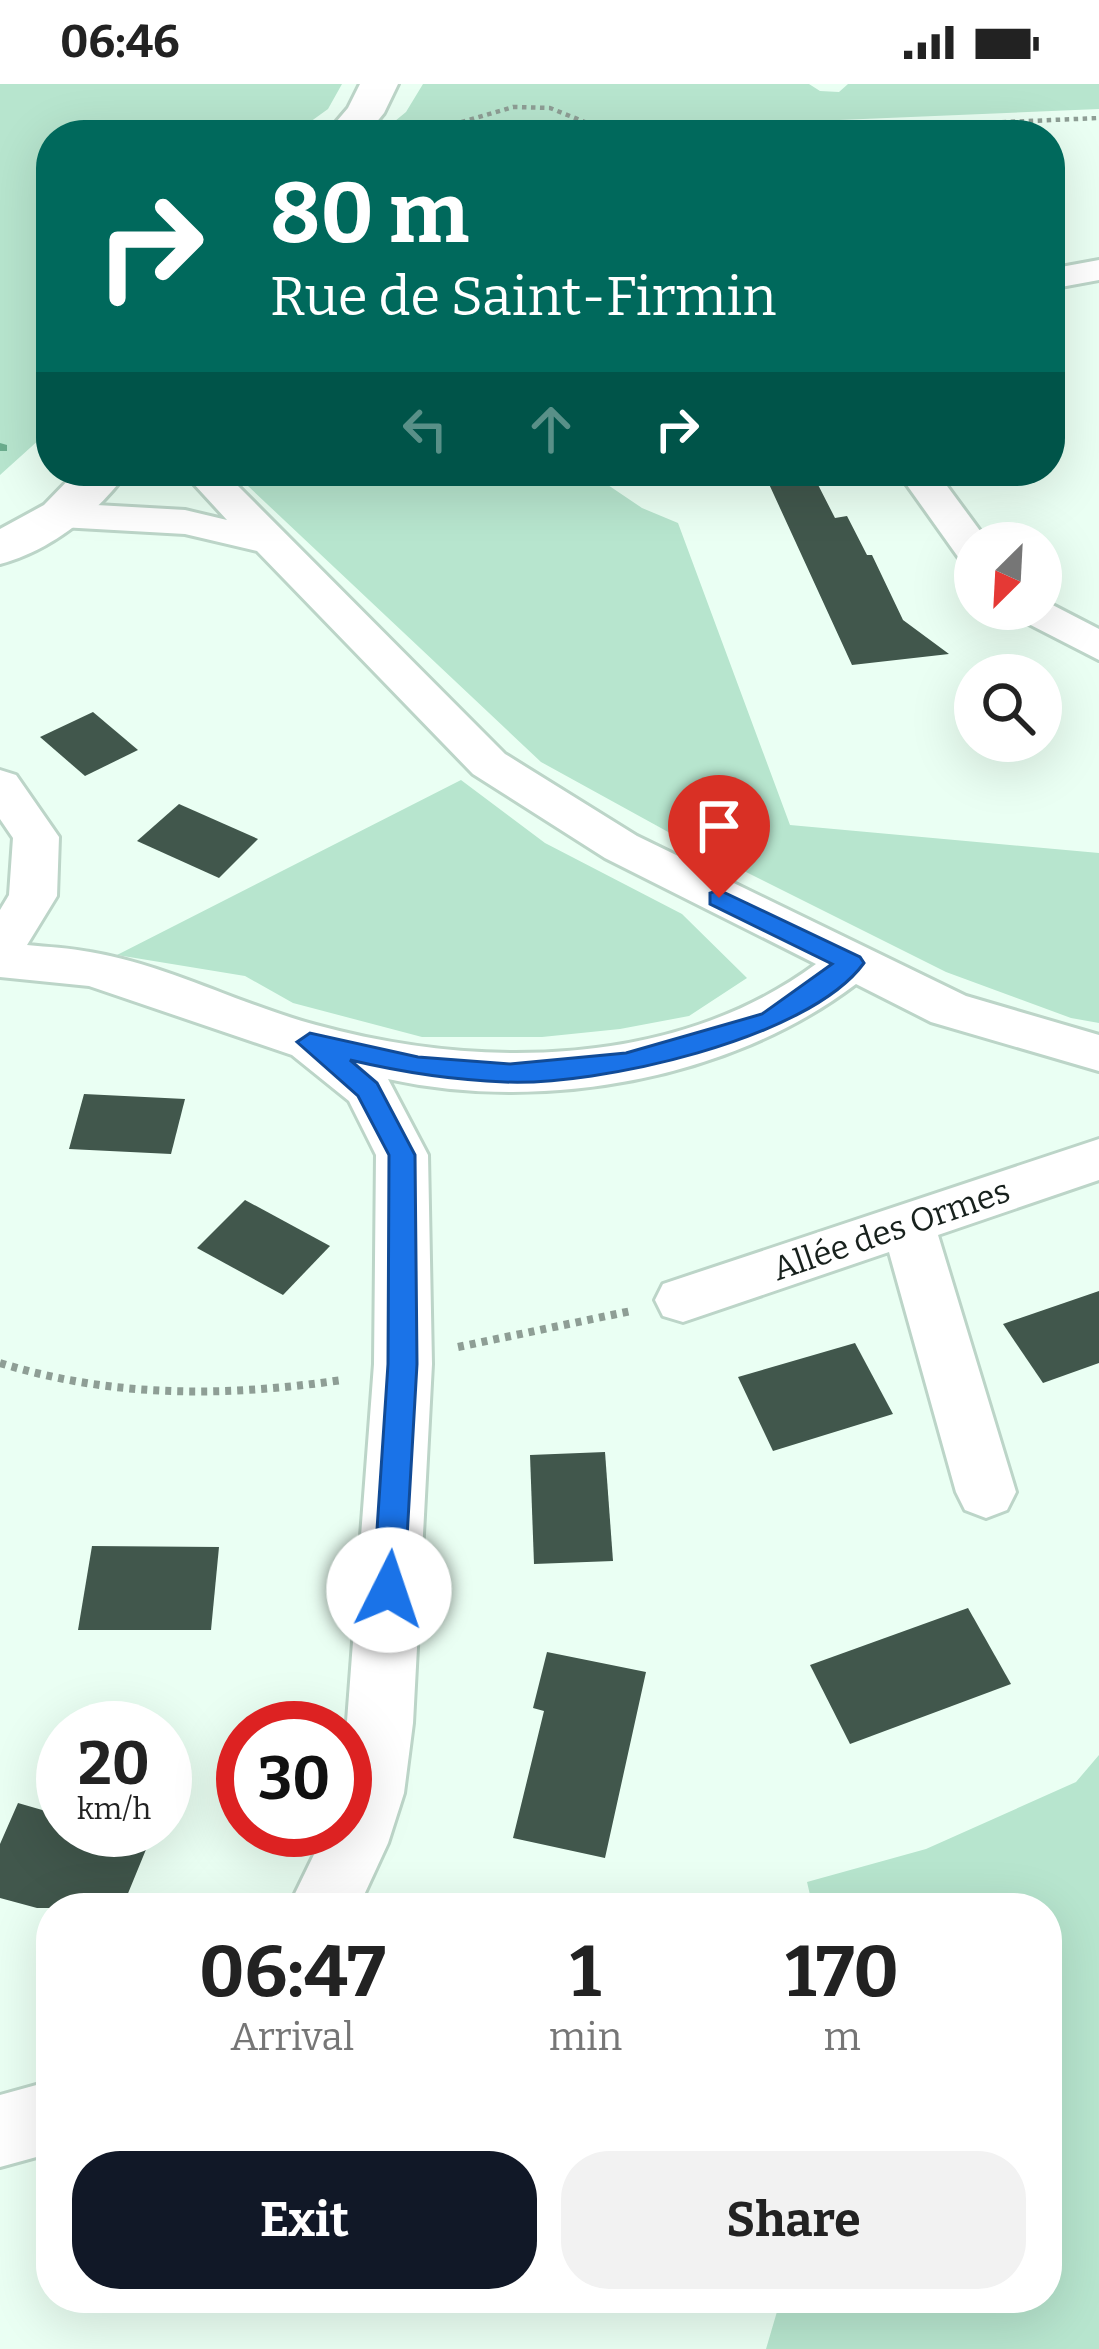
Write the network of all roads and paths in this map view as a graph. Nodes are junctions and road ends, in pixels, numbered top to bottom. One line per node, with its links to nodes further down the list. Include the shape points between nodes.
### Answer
1 (379, 84): 3 (main road)
2 (1099, 118): 6 (path)
3 (358, 120)
4 (469, 120): 5 (path, via 513,107 550,108)
5 (580, 120)
6 (1053, 120)
7 (1099, 270): 8 (street)
8 (1065, 276)
9 (90, 486): 13 (main road)
10 (206, 486): 14 (street)
11 (217, 486): 16 (street)
12 (927, 486): 15 (street)
13 (61, 514): 14 (street); 17 (main road)
14 (185, 523): 16 (street)
15 (954, 523)
16 (274, 543): 23 (street, via 489,764 621,847)
17 (0, 548)
18 (1062, 626): 19 (street)
19 (1099, 646)
20 (0, 785): 21 (street, via 36,837 33,896)
21 (0, 949)
22 (0, 960): 24 (street, via 92,969)
23 (851, 963): 24 (street, via 770,1021 626,1063 510,1073 418,1066); 25 (street, via 949,1010)
24 (310, 1042): 29 (street, via 368,1089 402,1155)
25 (1099, 1053)
26 (1099, 1159): 27 (street, Allée des Ormes)
27 (907, 1221): 28 (street, Allée des Ormes); 31 (street)
28 (683, 1300): 29 (path)
29 (403, 1359): 30 (path, via 276,1391 160,1394); 32 (street, via 381,1723 371,1792)
30 (0, 1363)
31 (986, 1492)
32 (330, 1893)
33 (36, 2120): 34 (street)
34 (0, 2131)

